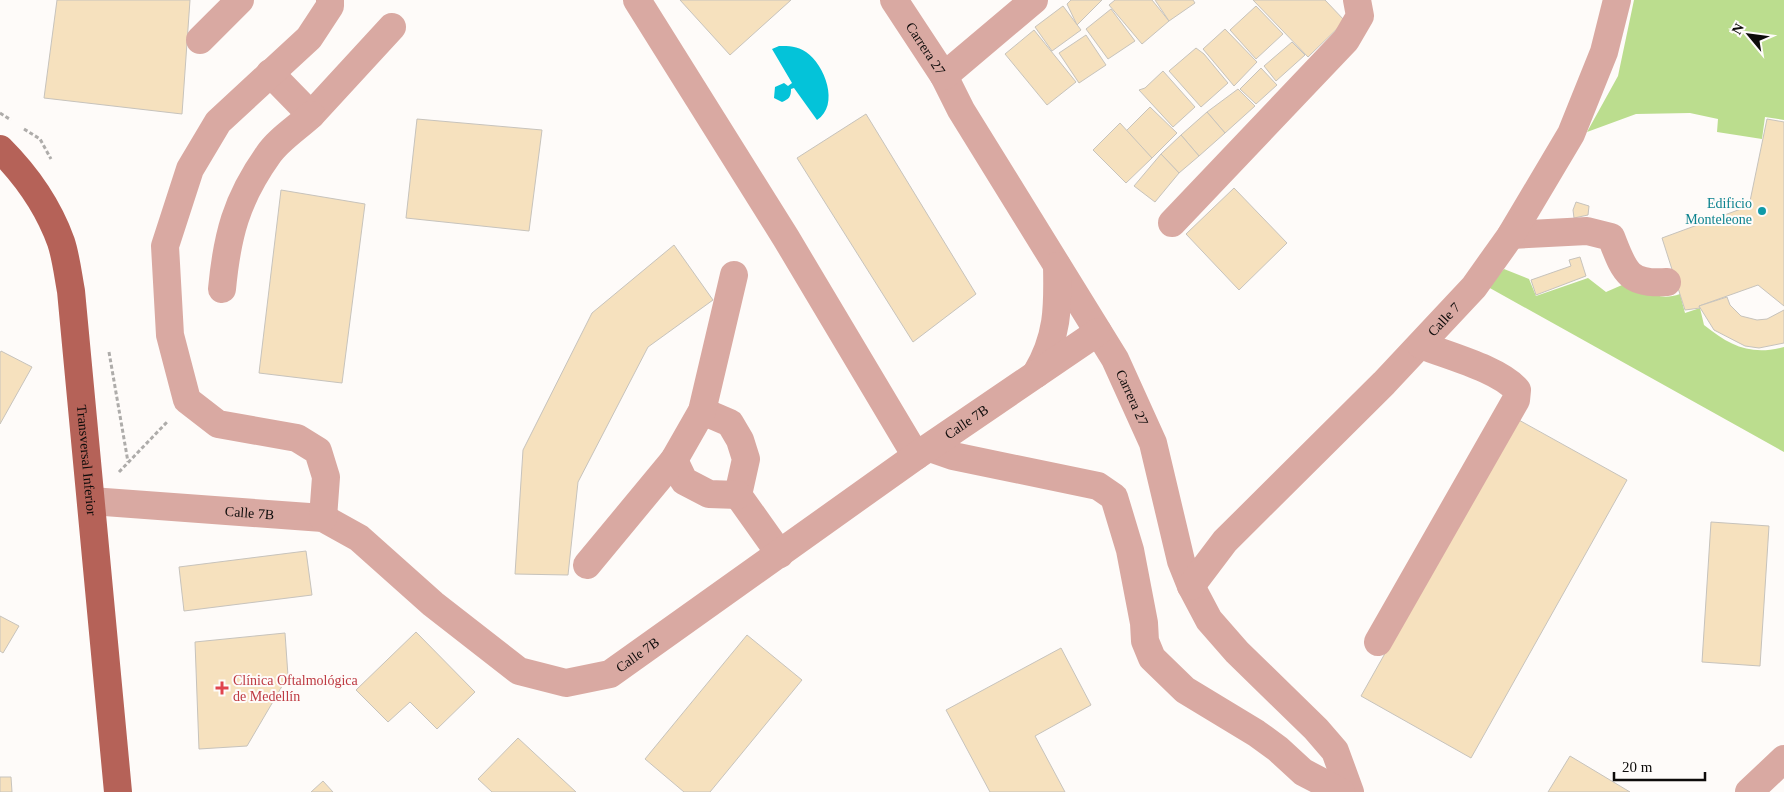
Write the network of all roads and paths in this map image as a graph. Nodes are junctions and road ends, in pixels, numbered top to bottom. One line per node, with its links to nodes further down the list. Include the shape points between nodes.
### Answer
1 (240, 0): 9 (street)
2 (330, 0): 10 (street, via 330,6 309,38)
3 (636, 0): 25 (street)
4 (894, 0): 11 (street, Carrera 27)
5 (1034, 0): 11 (street)
6 (1357, 0): 14 (street, via 1360,16 1346,40)
7 (1617, 0): 15 (street, Calle 7, via 1604,52 1571,134)
8 (392, 27): 12 (street)
9 (200, 40)
10 (270, 73): 12 (street); 23 (street, via 218,122 190,169 165,246 170,335)
11 (944, 76): 16 (street, Carrera 27)
12 (310, 116): 19 (street, via 268,154 237,208 226,248)
13 (0, 149): 28 (main road, Transversal Inferior, via 24,174 42,202 61,243 71,291)
14 (1172, 223)
15 (1512, 235): 18 (street, via 1597,232 1610,237 1623,268 1634,279 1650,283); 21 (street, Calle 7, via 1474,287)
16 (1057, 265): 20 (street, Carrera 27); 22 (street, Calle 7B, via 1058,306 1049,352)
17 (734, 275): 24 (street)
18 (1667, 282)
19 (222, 289)
20 (1098, 332): 22 (street, Calle 7B); 32 (street, Carrera 27, via 1115,359 1153,443)
21 (1422, 345): 32 (street, Calle 7, via 1225,541); 33 (street, via 1511,384 1517,390 1516,400)
22 (1036, 374): 25 (street, Calle 7B)
23 (187, 400): 28 (path); 29 (street, via 218,424 297,438 318,451 326,476)
24 (702, 411): 26 (street); 27 (street, via 730,424 740,440 746,459)
25 (923, 452): 30 (street, Calle 7B); 36 (street, via 1098,486 1114,497 1130,550 1145,642 1152,658 1185,690 1278,749 1303,772)
26 (674, 460): 27 (street, via 684,482 709,494); 31 (street)
27 (738, 495): 30 (street)
28 (91, 501): 29 (street, Calle 7B); 35 (main road, Transversal Inferior)
29 (323, 518): 30 (street, Calle 7B, via 359,538 503,661 519,671 566,683 610,674)
30 (780, 554)
31 (587, 565)
32 (1186, 573): 37 (street, Carrera 27, via 1209,620 1335,751)
33 (1378, 642)
34 (1784, 759): 38 (street)
35 (118, 792)
36 (1341, 792)
37 (1350, 792)
38 (1749, 792)

